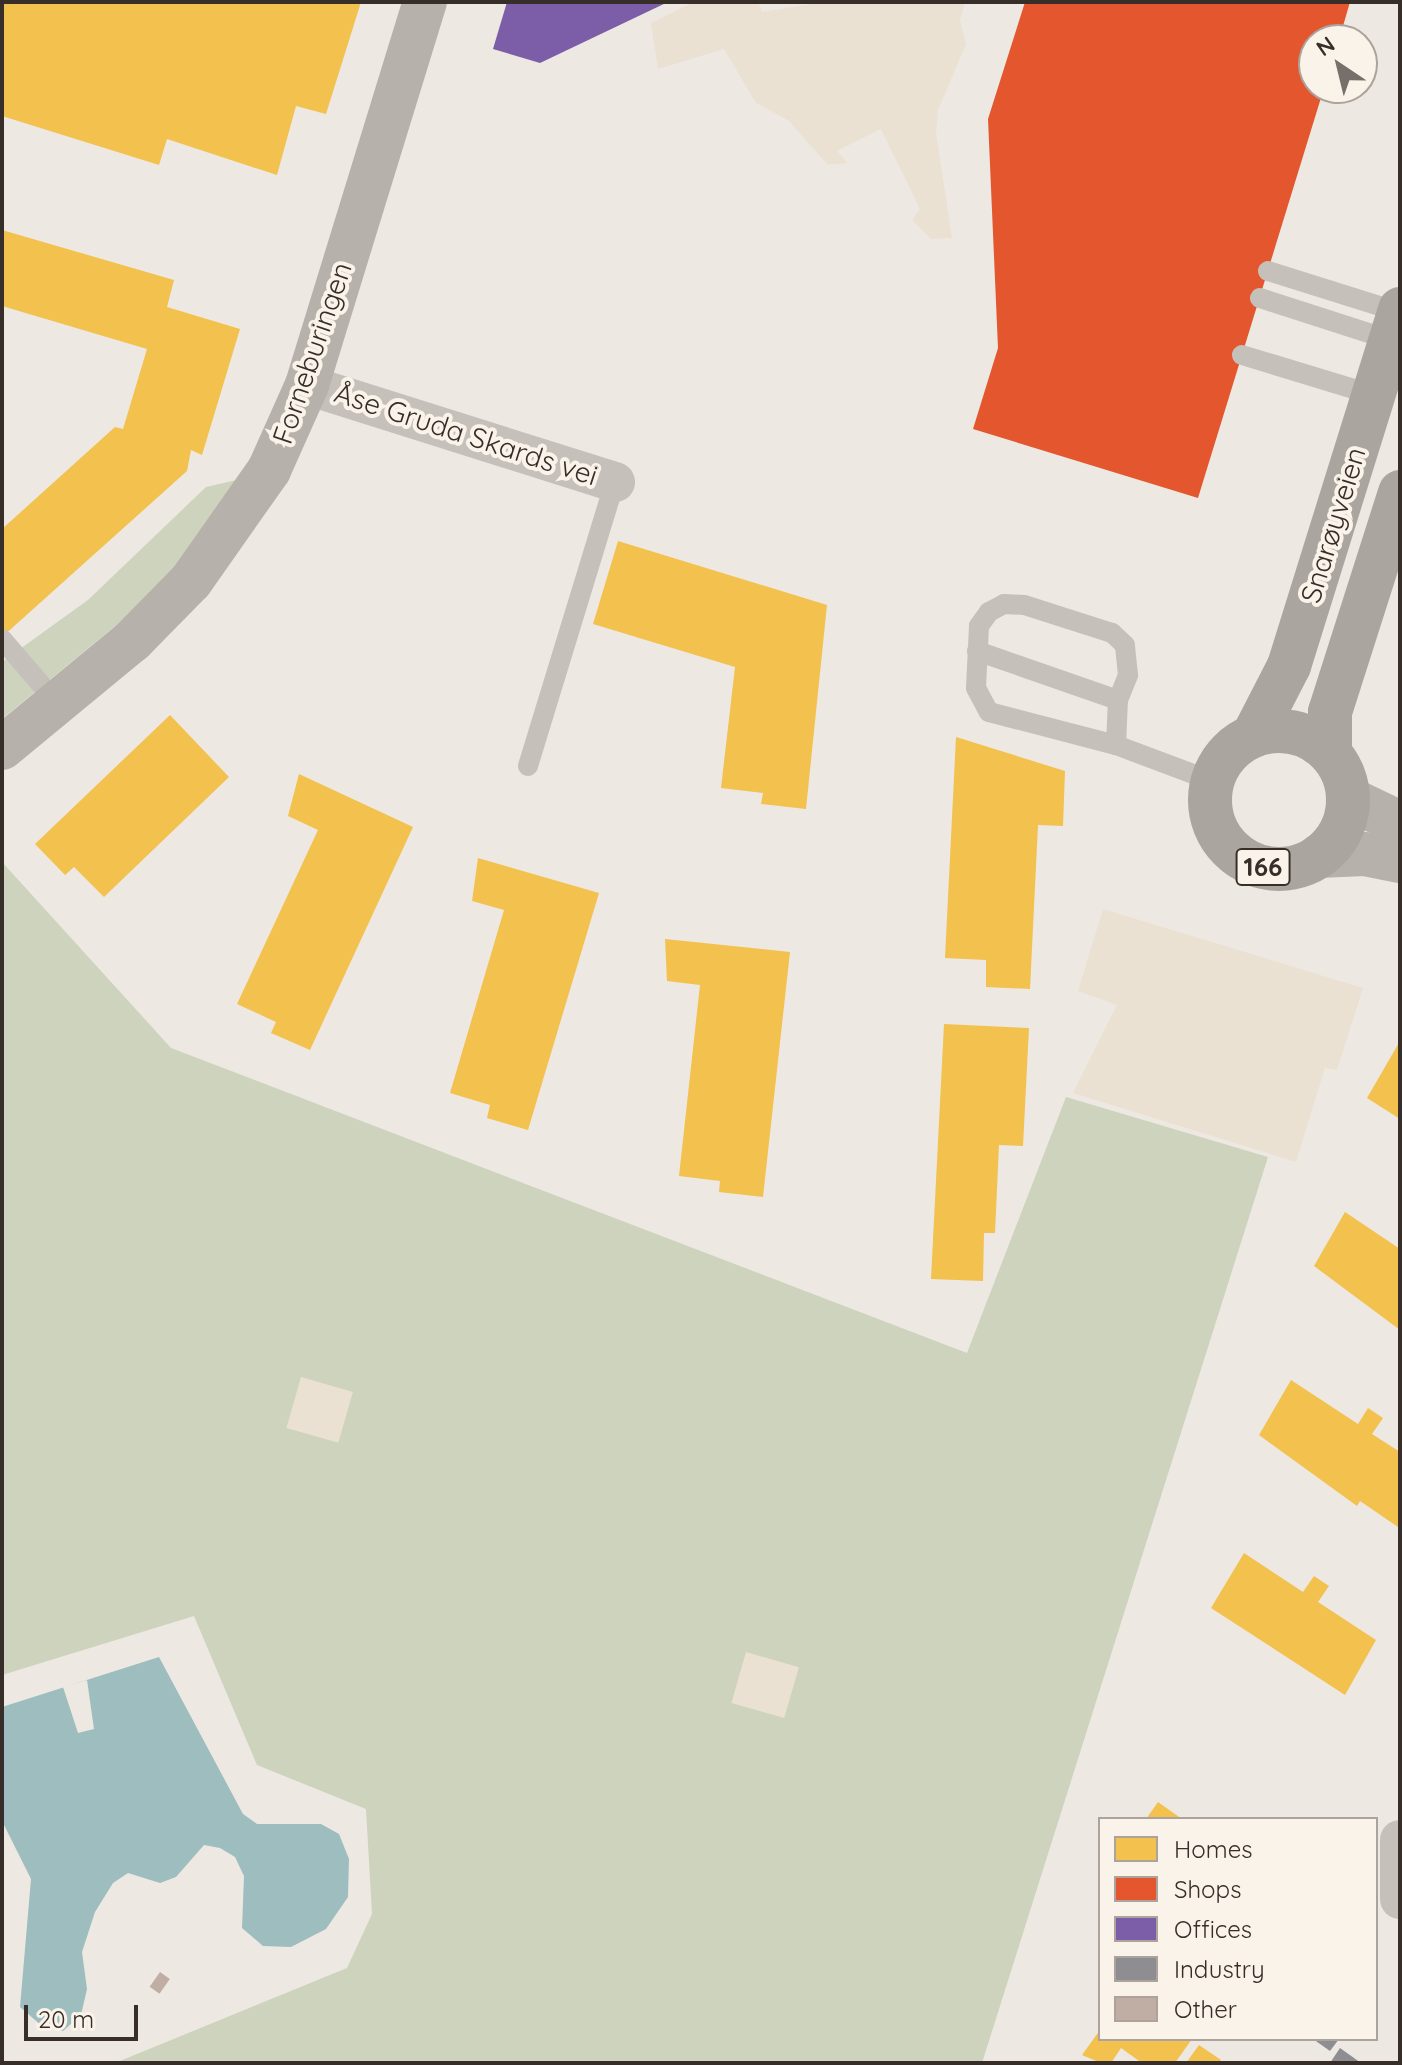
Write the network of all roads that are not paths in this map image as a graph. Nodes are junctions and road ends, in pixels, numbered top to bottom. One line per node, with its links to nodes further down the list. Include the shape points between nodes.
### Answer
1 (425, 2): 6 (street, Forneburingen)
2 (1268, 271): 4 (lane)
3 (1260, 298): 4 (lane)
4 (1396, 320): 7 (main road, Snarøyveien)
5 (1242, 355): 7 (lane)
6 (307, 385): 8 (street, Åse Gruda Skards vei); 13 (street, Forneburingen, via 269,470 229,533 132,641)
7 (1374, 395): 14 (main road, Snarøyveien, via 1289,666)
8 (615, 482): 18 (lane, Åse Gruda Skards vei)
9 (1400, 492): 17 (main road, Snarøyveien, via 1330,712)
10 (2, 639): 13 (lane)
11 (977, 651): 12 (lane); 12 (lane, via 979,626 1004,604 1112,633 1129,655); 15 (lane, via 976,688 989,712)
12 (1118, 700): 15 (lane)
13 (57, 703): 16 (street, Forneburingen)
14 (1253, 736): 17 (main road, via 1294,733); 19 (main road, via 1227,754)
15 (1116, 745): 19 (lane)
16 (2, 748)
17 (1330, 753): 20 (main road)
18 (528, 766)
19 (1212, 781): 22 (main road, 166, via 1215,827 1245,860 1291,868)
20 (1348, 798): 21 (street); 22 (main road, 166, via 1343,824)
21 (1400, 823)
22 (1319, 856): 23 (street, via 1364,854)
23 (1400, 861)
24 (1400, 1840): 25 (street)
25 (1400, 1899)

